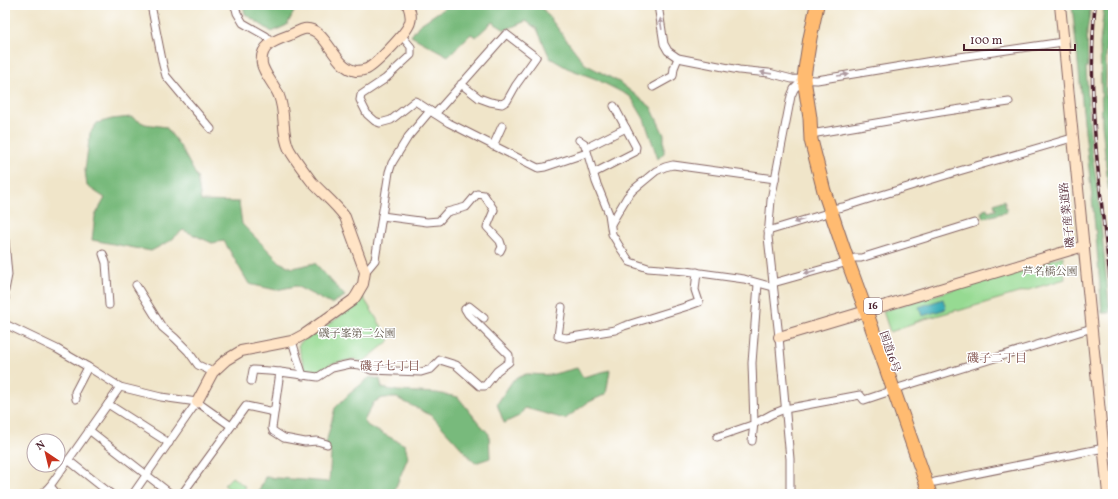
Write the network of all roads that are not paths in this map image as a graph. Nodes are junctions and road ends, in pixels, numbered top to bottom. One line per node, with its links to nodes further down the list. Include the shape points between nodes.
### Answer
1 (151, 5): 20 (street, via 166,76)
2 (234, 5): 8 (street, via 243,23 266,36)
3 (408, 5): 7 (street, via 410,23)
4 (658, 5): 10 (street, one-way to 4, via 668,51 664,44)
5 (817, 5): 11 (highway, 国道16号 / 16)
6 (1060, 5): 9 (street, 磯子産業道路)
7 (402, 36): 8 (street, via 369,68 357,71 348,69 341,63 318,33 311,30 304,29); 16 (street, via 411,48 411,54 385,79 361,95 360,100 366,114 380,123 391,120 415,101)
8 (271, 42): 38 (street, via 265,49 262,65 279,96 289,150 311,181 345,217)
9 (1063, 42): 11 (street, one-way to 9, via 817,80); 22 (street, 磯子産業道路)
10 (678, 58): 11 (street, one-way to 10); 13 (street, via 673,76)
11 (804, 79): 17 (highway, 国道16号 / 16); 27 (street, via 790,96)
12 (461, 84): 12 (street, via 506,34 536,57 507,101 502,104 479,98); 16 (street)
13 (653, 87)
14 (1009, 102): 21 (street)
15 (614, 106): 19 (street)
16 (433, 113): 24 (street); 29 (street, via 408,137 392,163)
17 (810, 118): 21 (highway, 国道16号 / 16); 28 (highway, 国道16号 / 16, via 811,140 817,165)
18 (502, 126): 24 (street)
19 (626, 128): 25 (street); 26 (street, via 636,147 635,152)
20 (211, 129)
21 (817, 133): 28 (highway, 国道16号 / 16)
22 (1072, 138): 28 (street); 34 (street, 磯子産業道路)
23 (579, 140): 25 (street, via 584,143)
24 (493, 146): 25 (street, via 538,168)
25 (586, 150): 26 (street)
26 (594, 173): 31 (street)
27 (775, 179): 31 (street, via 673,165 664,167 633,190); 32 (street)
28 (834, 210): 32 (street, one-way to 32); 37 (highway, 国道16号 / 16)
29 (382, 216): 35 (street, via 439,221 447,212 466,207 477,194 484,195 494,210 487,227 500,241); 38 (street, via 376,260)
30 (974, 223): 37 (street)
31 (611, 224): 39 (street, via 612,234 630,262 648,268)
32 (768, 231): 42 (street)
33 (5, 241): 43 (street, via 8,275)
34 (1084, 246): 48 (street); 51 (street, 磯子産業道路)
35 (500, 251)
36 (103, 254): 46 (street)
37 (851, 260): 42 (street, one-way to 42); 48 (highway, 国道16号 / 16)
38 (365, 272): 53 (street, via 363,284 352,300)
39 (697, 272): 40 (street, via 744,279); 47 (street, via 695,290 698,302 615,330 566,338 558,336)
40 (758, 284): 42 (street); 66 (street, via 752,363)
41 (136, 285): 55 (street, via 162,327 180,342 198,365)
42 (773, 285): 52 (street)
43 (5, 290)
44 (5, 296): 45 (street)
45 (5, 305)
46 (109, 305)
47 (562, 307)
48 (870, 309): 52 (street); 60 (highway, 国道16号 / 16)
49 (484, 318): 57 (street, via 469,306 465,309 509,355 509,362 484,386 480,386 456,365 440,360 430,369 421,372 371,370 350,364 332,368 318,377)
50 (5, 324): 54 (street)
51 (1092, 328): 60 (street); 73 (street, 磯子産業道路)
52 (779, 337): 64 (street)
53 (292, 341): 55 (street, via 241,351); 57 (street)
54 (88, 367): 59 (street); 61 (street, via 75,392)
55 (213, 372): 62 (street)
56 (280, 372): 57 (street); 58 (street, via 253,370); 65 (street)
57 (303, 376)
58 (251, 381)
59 (120, 387): 62 (street); 63 (street)
60 (898, 388): 64 (street, via 864,400 860,395); 77 (highway, 国道16号 / 16); 85 (highway, 国道16号 / 16)
61 (76, 399)
62 (197, 402): 67 (street); 71 (street)
63 (108, 404): 68 (street); 71 (street)
64 (785, 409): 66 (street); 84 (street, via 790,459)
65 (274, 412): 67 (street, via 246,406); 72 (street, via 273,431 284,438)
66 (754, 423): 69 (street); 70 (street)
67 (231, 426): 83 (street)
68 (89, 430): 74 (street); 75 (street)
69 (717, 437)
70 (752, 441)
71 (169, 443): 75 (street)
72 (327, 444)
73 (1104, 448): 77 (street); 86 (street, 磯子産業道路)
74 (68, 460): 76 (street); 80 (street)
75 (146, 475): 81 (street); 82 (street)
76 (50, 486): 78 (street); 79 (street)
77 (937, 488)
78 (42, 494)
79 (57, 494)
80 (111, 494)
81 (133, 494)
82 (171, 494)
83 (182, 494)
84 (790, 494)
85 (930, 494)
86 (1108, 494)

